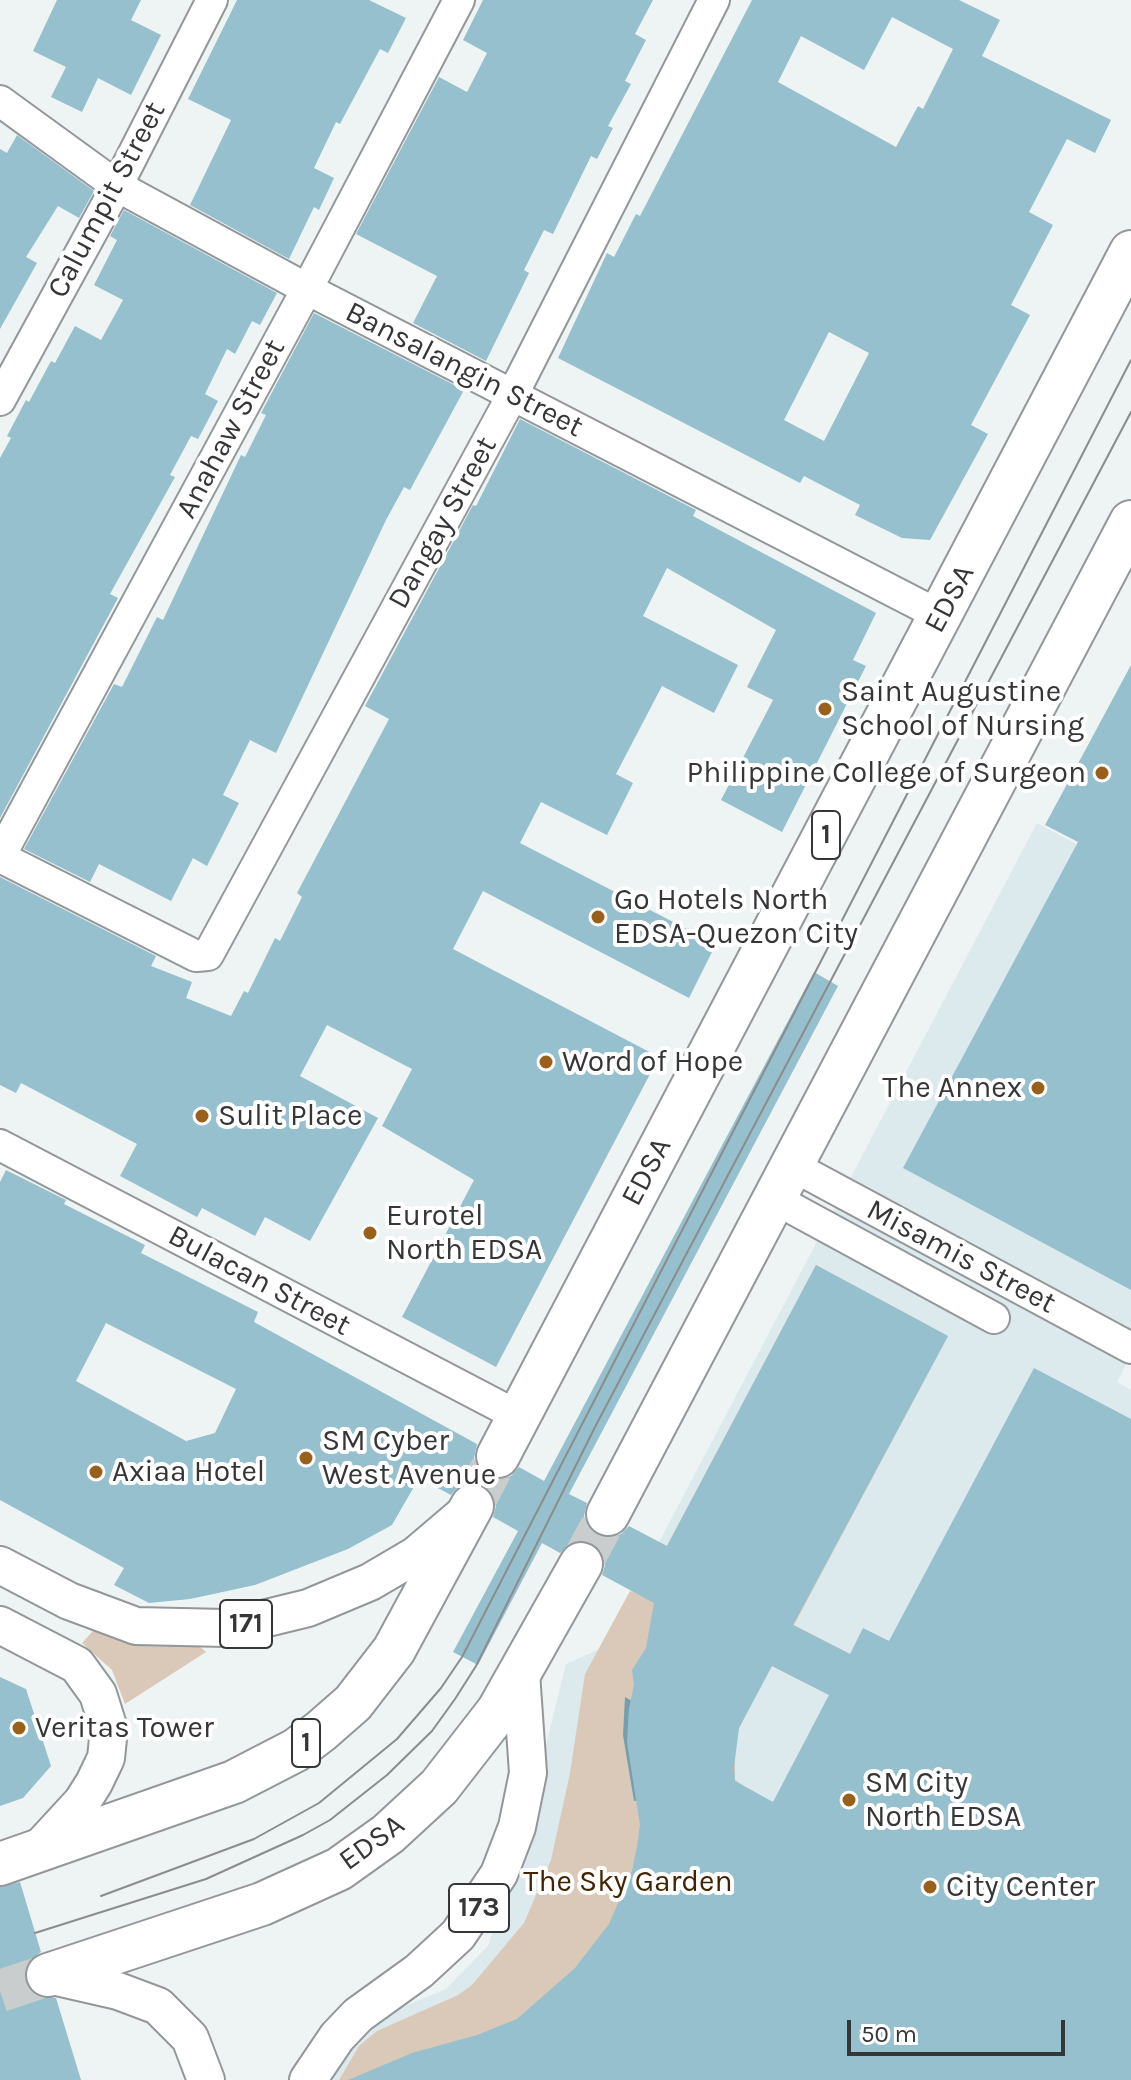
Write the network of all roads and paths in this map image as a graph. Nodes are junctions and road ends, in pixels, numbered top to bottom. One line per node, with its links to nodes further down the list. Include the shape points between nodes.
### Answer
1 (212, 0): 5 (street, Calumpit Street)
2 (459, 0): 7 (street, Anahaw Street)
3 (714, 0): 8 (street, Dangay Street)
4 (0, 101): 5 (street, Bansalangin Street)
5 (117, 186): 7 (street, Bansalangin Street); 9 (street, Calumpit Street)
6 (1131, 252): 12 (highway, EDSA / 1)
7 (307, 289): 8 (street, Bansalangin Street); 13 (street, Anahaw Street)
8 (512, 396): 12 (street, Bansalangin Street); 13 (street, Dangay Street, via 208,955 196,956)
9 (0, 400)
10 (1131, 502): 15 (highway, via 791,1137)
11 (1131, 522): 15 (highway)
12 (941, 616): 18 (highway, EDSA / 1)
13 (0, 856)
14 (0, 1145): 18 (street, Bulacan Street)
15 (783, 1175): 16 (street, Misamis Street); 17 (street, Misamis Street); 21 (highway)
16 (994, 1318)
17 (1131, 1348)
18 (518, 1416): 19 (highway, EDSA / 1)
19 (498, 1456)
20 (472, 1506): 23 (main road, 171, via 416,1555 370,1582 308,1608 226,1628 136,1626 69,1601); 26 (highway, 1, via 394,1650 353,1703 321,1731 234,1782)
21 (608, 1514)
22 (581, 1564): 25 (highway, EDSA)
23 (0, 1565)
24 (0, 1625): 26 (main road, via 77,1665 98,1694 109,1729 106,1758 82,1802)
25 (521, 1673): 27 (highway, EDSA, via 439,1787 339,1869 227,1918); 29 (main road, 173, via 527,1715 525,1801 499,1874 458,1935 358,2015)
26 (17, 1858)
27 (48, 1975): 28 (main road, via 158,2006 190,2038)
28 (206, 2080)
29 (308, 2080)

